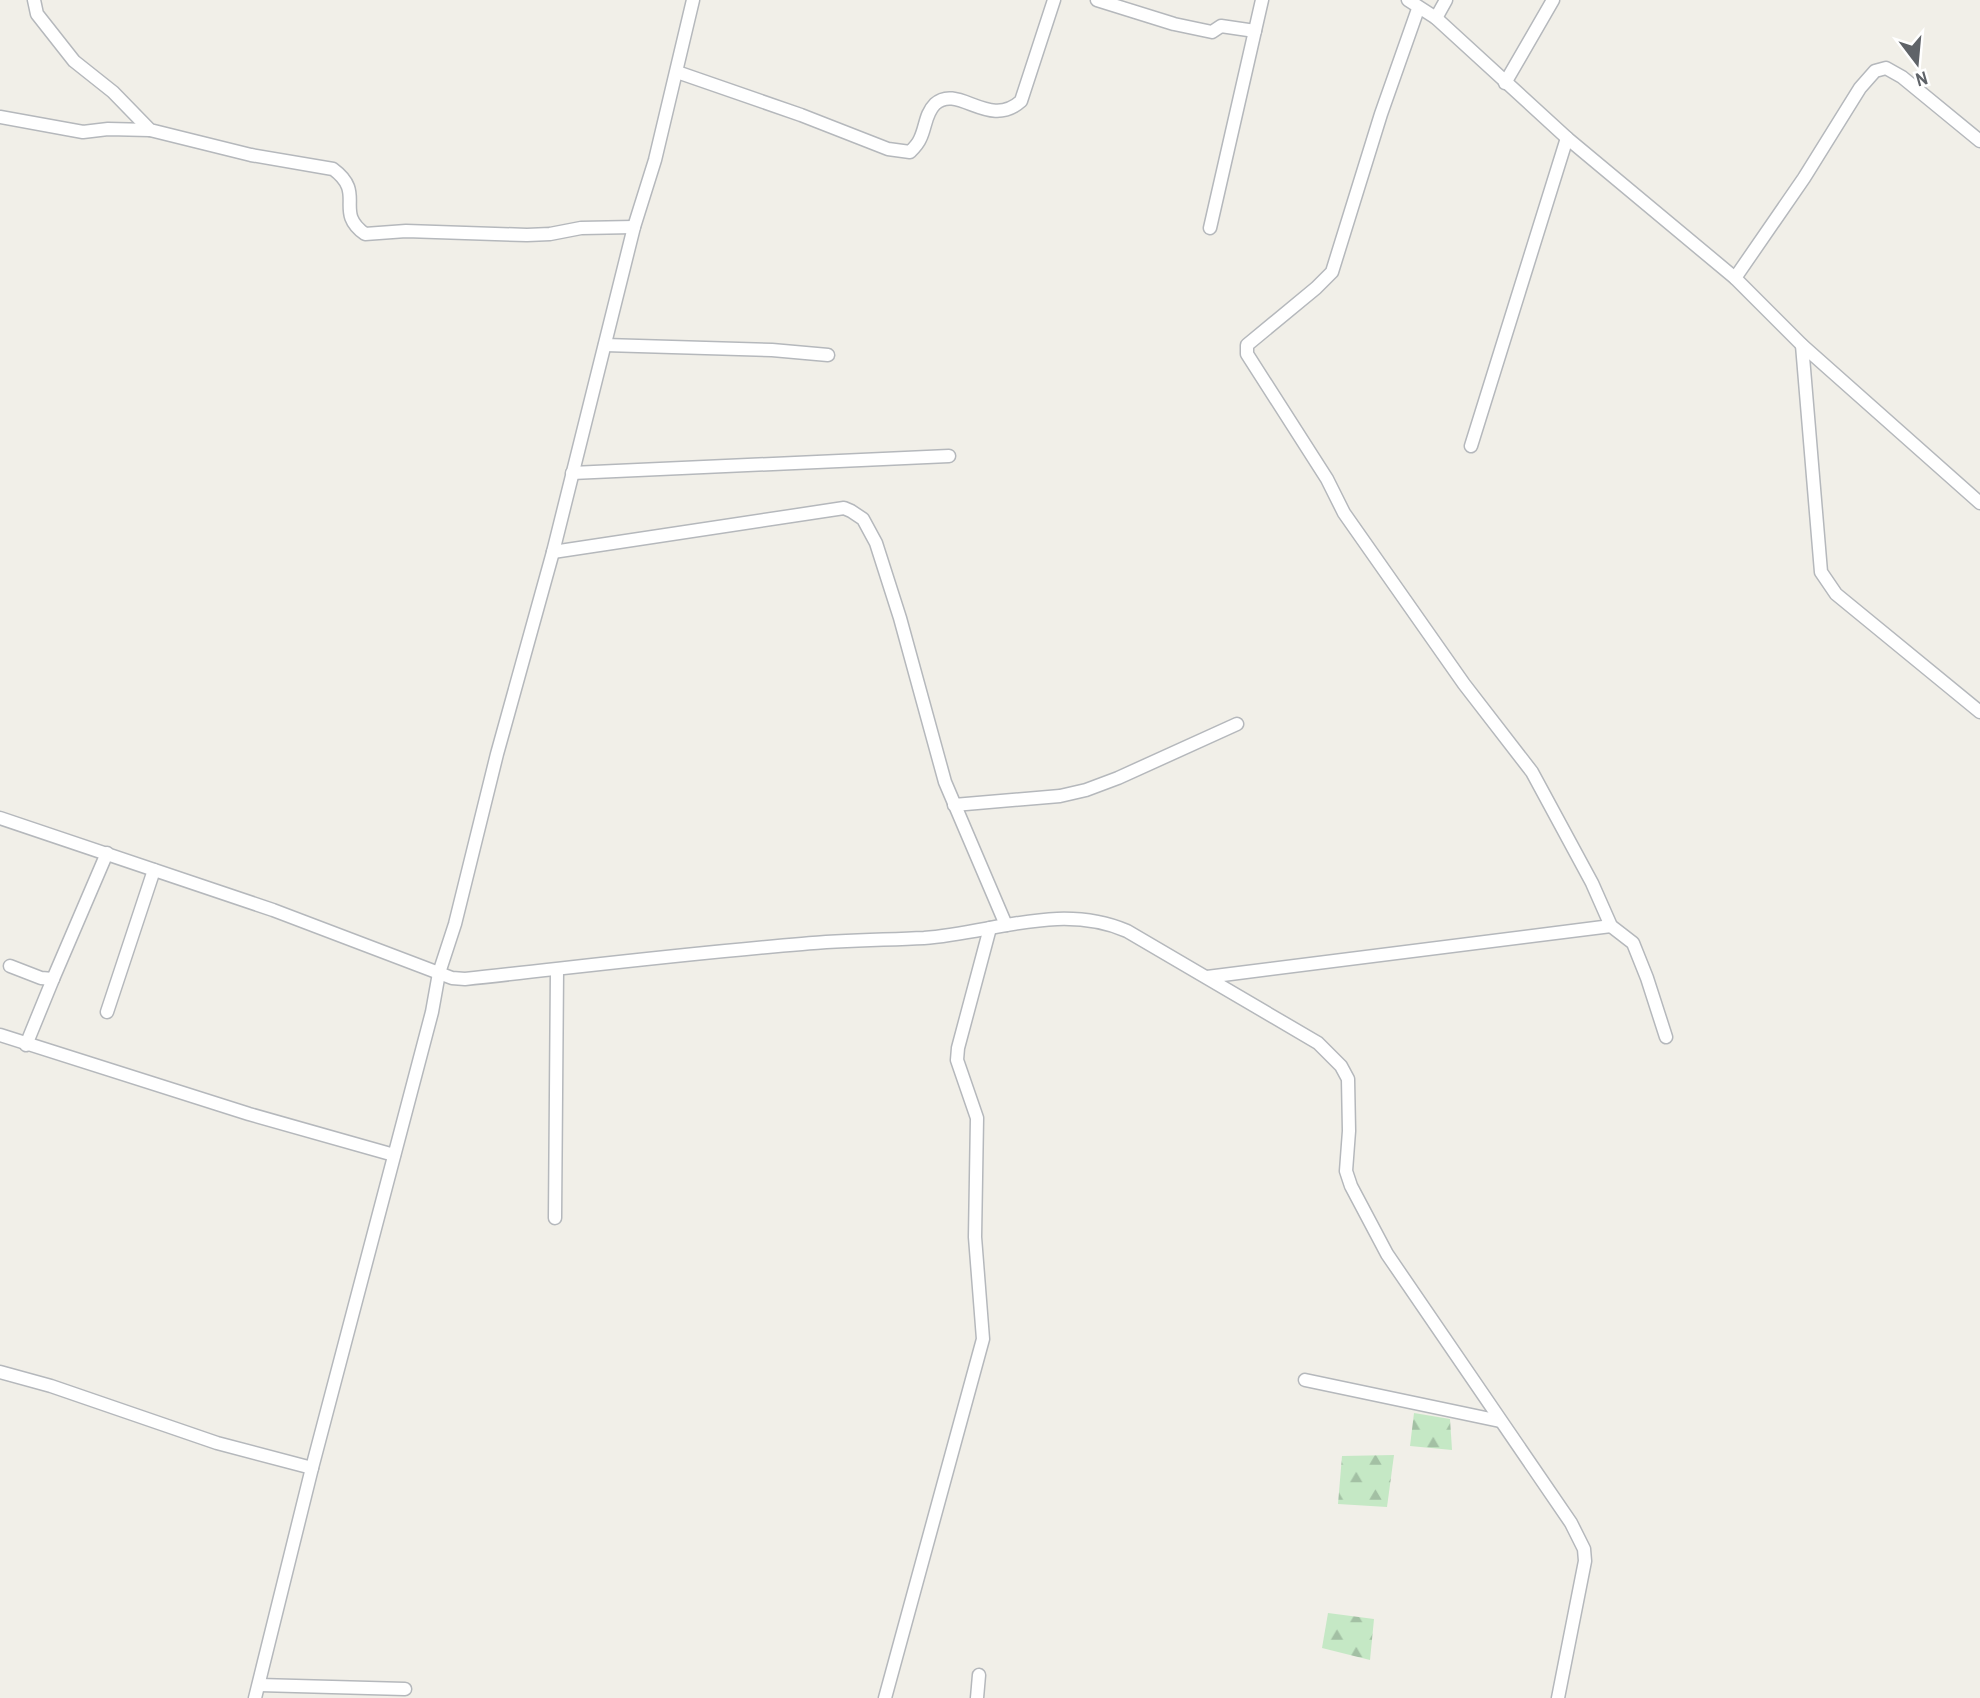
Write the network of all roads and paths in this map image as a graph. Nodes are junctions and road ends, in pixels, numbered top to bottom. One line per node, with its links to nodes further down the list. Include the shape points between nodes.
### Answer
1 (34, 0): 14 (street, via 37,14 74,61)
2 (693, 0): 11 (street)
3 (1054, 0): 11 (street, via 1021,102 1011,111 996,112 951,97 936,103 920,141 910,152 888,149)
4 (1097, 0): 10 (street, via 1212,32 1221,26)
5 (1262, 0): 10 (street)
6 (1446, 0): 9 (street)
7 (1553, 0): 12 (street)
8 (1413, 4): 9 (street); 35 (street, via 1332,272 1247,345 1247,354 1328,479 1344,513 1531,772)
9 (1436, 18): 12 (street)
10 (1255, 31): 18 (street)
11 (677, 72): 17 (street)
12 (1505, 83): 15 (street)
13 (0, 117): 14 (street, via 83,132)
14 (150, 130): 17 (street, via 250,155 333,169 350,187 349,214 365,234 527,235)
15 (1567, 138): 19 (street); 23 (street)
16 (1980, 141): 19 (street, via 1902,77 1886,68 1875,71)
17 (634, 227): 20 (street)
18 (1210, 228)
19 (1735, 278): 21 (street)
20 (605, 345): 22 (street); 25 (street)
21 (1802, 345): 26 (street); 28 (street, via 1821,572 1836,594)
22 (828, 355)
23 (1471, 446)
24 (949, 456): 25 (street)
25 (572, 473): 27 (street)
26 (1980, 503)
27 (553, 552): 30 (street, via 851,511 863,519 876,543); 39 (street)
28 (1980, 712)
29 (1237, 724): 30 (street, via 1086,790)
30 (954, 805): 34 (street)
31 (0, 818): 32 (street)
32 (107, 853): 33 (street); 41 (street)
33 (154, 870): 39 (street); 42 (street)
34 (1006, 925): 36 (street); 40 (street, via 1090,918 1128,931)
35 (1611, 926): 40 (street); 44 (street, via 1633,943)
36 (990, 928): 38 (street, via 926,938 803,943); 55 (street, via 957,1060 977,1118 975,1237 983,1339)
37 (10, 966): 41 (street)
38 (557, 970): 39 (street, via 465,979); 47 (street)
39 (439, 973): 46 (street)
40 (1207, 977): 50 (street, via 1318,1043 1345,1072 1350,1186 1387,1254)
41 (53, 979): 45 (street)
42 (107, 1012)
43 (0, 1035): 45 (street)
44 (1666, 1037)
45 (26, 1045): 46 (street)
46 (394, 1155): 51 (street)
47 (555, 1218)
48 (0, 1373): 51 (street)
49 (1305, 1380): 50 (street)
50 (1500, 1421): 57 (street, via 1584,1549)
51 (312, 1468): 54 (street)
52 (979, 1675): 56 (street)
53 (405, 1689): 54 (street)
54 (257, 1692)
55 (885, 1698)
56 (977, 1698)
57 (1558, 1698)

